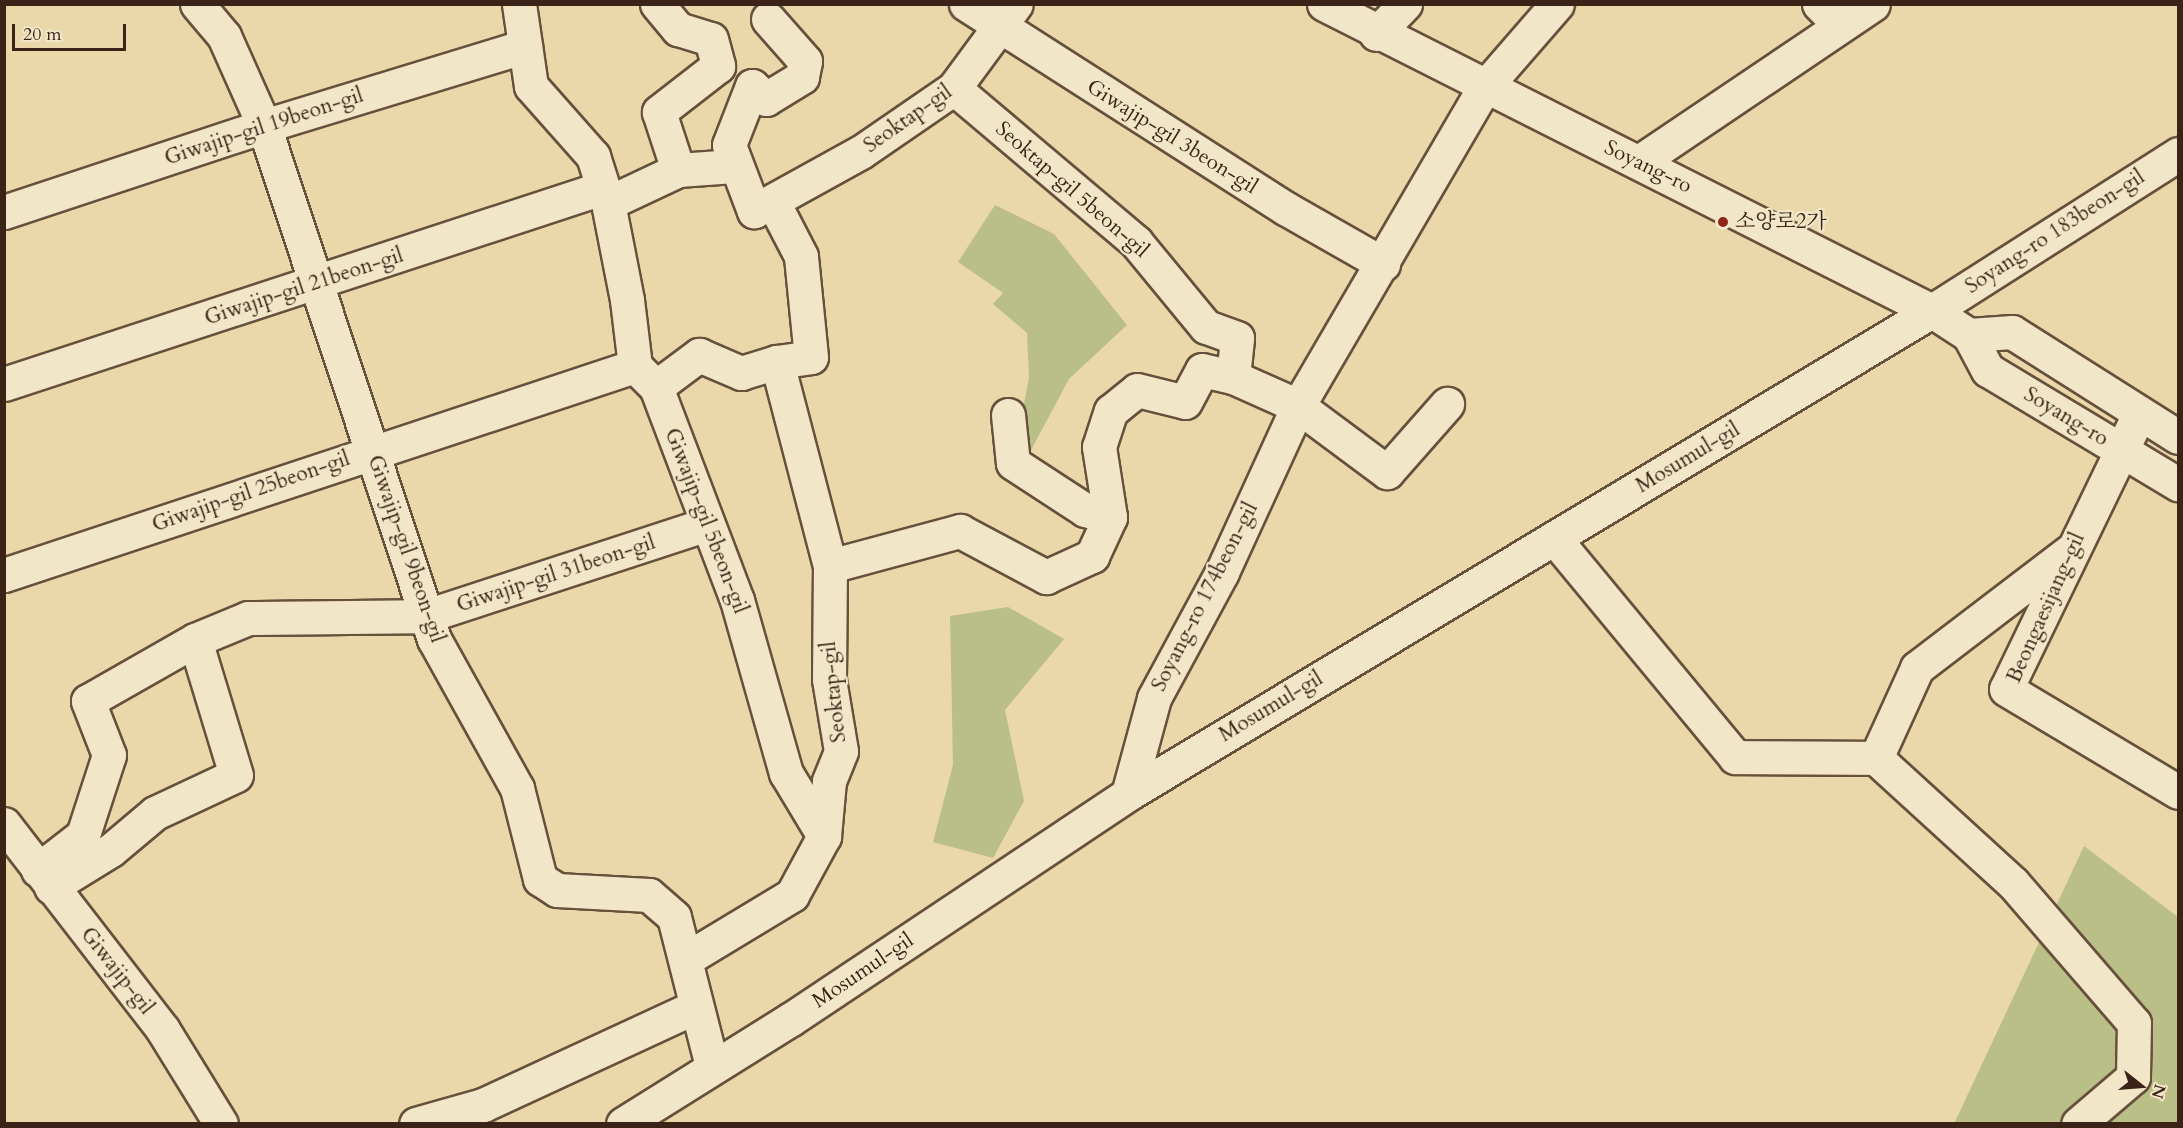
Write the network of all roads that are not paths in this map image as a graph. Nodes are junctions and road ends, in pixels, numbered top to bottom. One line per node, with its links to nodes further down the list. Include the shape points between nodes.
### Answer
1 (197, 4): 16 (street, Giwajip-gil 9beon-gil, via 224,36)
2 (519, 4): 13 (street, Giwajip-gil 5beon-gil)
3 (657, 4): 20 (street, via 678,29 711,39 718,66 659,112)
4 (966, 4): 10 (street, Giwajip-gil 3beon-gil)
5 (1324, 4): 12 (street, Soyang-ro)
6 (1405, 4): 12 (street)
7 (1557, 4): 15 (street, Soyang-ro 174beon-gil)
8 (1873, 4): 9 (street)
9 (1829, 15): 18 (street)
10 (1008, 16): 14 (street, Seoktap-gil); 24 (street, Giwajip-gil 3beon-gil, via 1285,208)
11 (768, 19): 19 (street, Seoktap-gil, via 805,61 802,77 766,99 752,87 729,144)
12 (1376, 34): 15 (street, Soyang-ro)
13 (525, 46): 16 (street, Giwajip-gil 19beon-gil); 21 (street, Giwajip-gil 5beon-gil, via 531,86 593,156)
14 (954, 88): 22 (street, Seoktap-gil, via 861,153); 30 (street, Seoktap-gil 5beon-gil, via 1136,242 1206,327 1237,338)
15 (1484, 88): 18 (street, Soyang-ro); 24 (street, Soyang-ro 174beon-gil)
16 (264, 126): 23 (street, Giwajip-gil 19beon-gil); 25 (street, Giwajip-gil 9beon-gil)
17 (2178, 153): 26 (street, Soyang-ro 183beon-gil)
18 (1639, 162): 26 (street, Soyang-ro)
19 (734, 166): 20 (street); 22 (street, Seoktap-gil, via 754,211)
20 (678, 170): 21 (street)
21 (605, 196): 25 (street, Giwajip-gil 21beon-gil); 29 (street, Giwajip-gil 5beon-gil)
22 (773, 202): 28 (street, via 801,256 811,357)
23 (4, 212)
24 (1383, 264): 33 (street, Soyang-ro 174beon-gil)
25 (319, 283): 31 (street, Giwajip-gil 21beon-gil); 37 (street, Giwajip-gil 9beon-gil)
26 (1932, 311): 27 (street, Soyang-ro); 42 (street, Mosumul-gil)
27 (1969, 335): 34 (street, Soyang-ro, via 2012,332); 38 (street, Soyang-ro, via 1988,370)
28 (777, 362): 29 (street, via 741,373 699,355); 44 (street, Seoktap-gil)
29 (645, 377): 37 (street, Giwajip-gil 25beon-gil); 41 (street, Giwajip-gil 5beon-gil)
30 (1233, 377): 33 (street); 40 (street, via 1202,370 1185,402 1137,390 1112,411 1099,447)
31 (4, 384)
32 (1447, 404): 33 (street, via 1387,472)
33 (1298, 406): 50 (street, Soyang-ro 174beon-gil, via 1222,572 1154,698)
34 (2139, 414): 36 (street, Soyang-ro); 38 (street, Beongaesijang-gil)
35 (1008, 415): 40 (street, via 1013,463 1084,510)
36 (2178, 437)
37 (373, 451): 45 (street, Giwajip-gil 25beon-gil); 46 (street, Giwajip-gil 9beon-gil)
38 (2121, 451): 39 (street, Soyang-ro); 43 (street, Beongaesijang-gil)
39 (2178, 484)
40 (1110, 518): 44 (street, via 1092,556 1046,577 960,531)
41 (705, 525): 46 (street, Giwajip-gil 31beon-gil); 52 (street, Giwajip-gil 5beon-gil, via 738,600 786,773)
42 (1554, 538): 48 (street, via 1735,757); 50 (street, Mosumul-gil)
43 (2070, 551): 48 (street, via 1917,668); 49 (street, Beongaesijang-gil, via 2006,689)
44 (830, 566): 52 (street, Seoktap-gil, via 829,679 841,751 829,781)
45 (4, 574)
46 (426, 616): 47 (street, Giwajip-gil 31beon-gil, via 248,618); 54 (street, Giwajip-gil 9beon-gil, via 434,639 517,788 540,879 557,890 649,895 674,917)
47 (195, 640): 53 (street, Giwajip-gil 31beon-gil, via 88,700 109,755 83,835); 53 (street, via 236,776 155,813 111,850)
48 (1876, 759): 60 (street, via 2013,883 2134,1023 2133,1077)
49 (2178, 792)
50 (1128, 794): 56 (street, Mosumul-gil, via 791,1019)
51 (4, 824): 53 (street, Giwajip-gil)
52 (824, 836): 54 (street, Seoktap-gil, via 792,895)
53 (44, 878): 57 (street, Giwajip-gil, via 163,1030)
54 (686, 959): 55 (street, Giwajip-gil 9beon-gil)
55 (695, 1007): 56 (street, Giwajip-gil 9beon-gil); 58 (street, via 483,1105)
56 (712, 1066): 59 (street, Mosumul-gil)
57 (221, 1124)
58 (416, 1124)
59 (623, 1124)
60 (2078, 1124)

